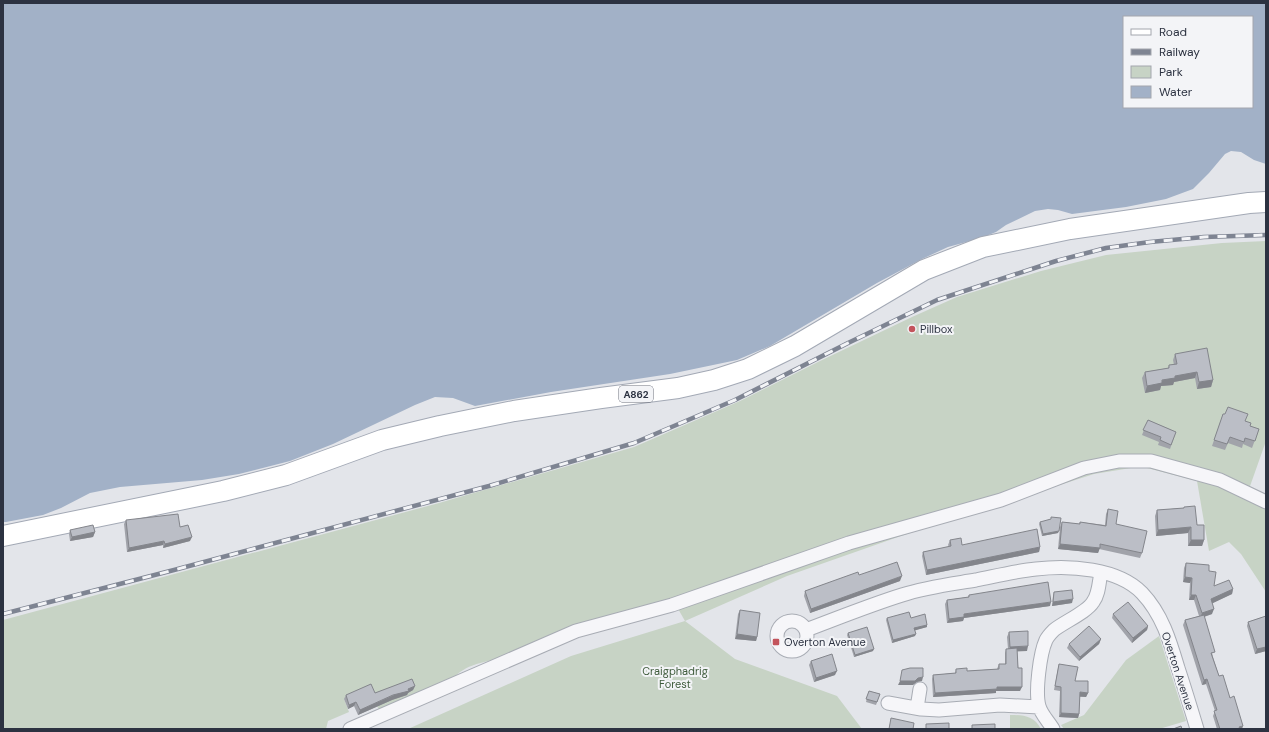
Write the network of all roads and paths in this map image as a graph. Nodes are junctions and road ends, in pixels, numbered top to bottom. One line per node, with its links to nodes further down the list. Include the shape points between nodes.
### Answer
1 (1266, 202): 3 (main road, A862, via 1249,202 1070,229 982,247 924,270 795,346 748,369 714,380 678,388 522,410 440,426 382,440 286,476 230,490)
2 (1266, 502): 10 (street, via 1220,480 1150,461 1119,461 1084,468 1001,500 849,543 672,605 576,631)
3 (3, 536)
4 (1101, 572): 5 (street, Overton Avenue, via 1071,568 1036,569 925,588); 8 (street, via 1093,602 1047,638 1040,668 1037,694); 12 (street, Overton Avenue, via 1129,582 1152,605 1171,644)
5 (806, 630)
6 (920, 689): 9 (street)
7 (888, 703): 9 (street)
8 (1039, 707): 9 (street, via 1000,705 939,710); 11 (street)
9 (917, 708)
10 (350, 729)
11 (1053, 729)
12 (1197, 729)

